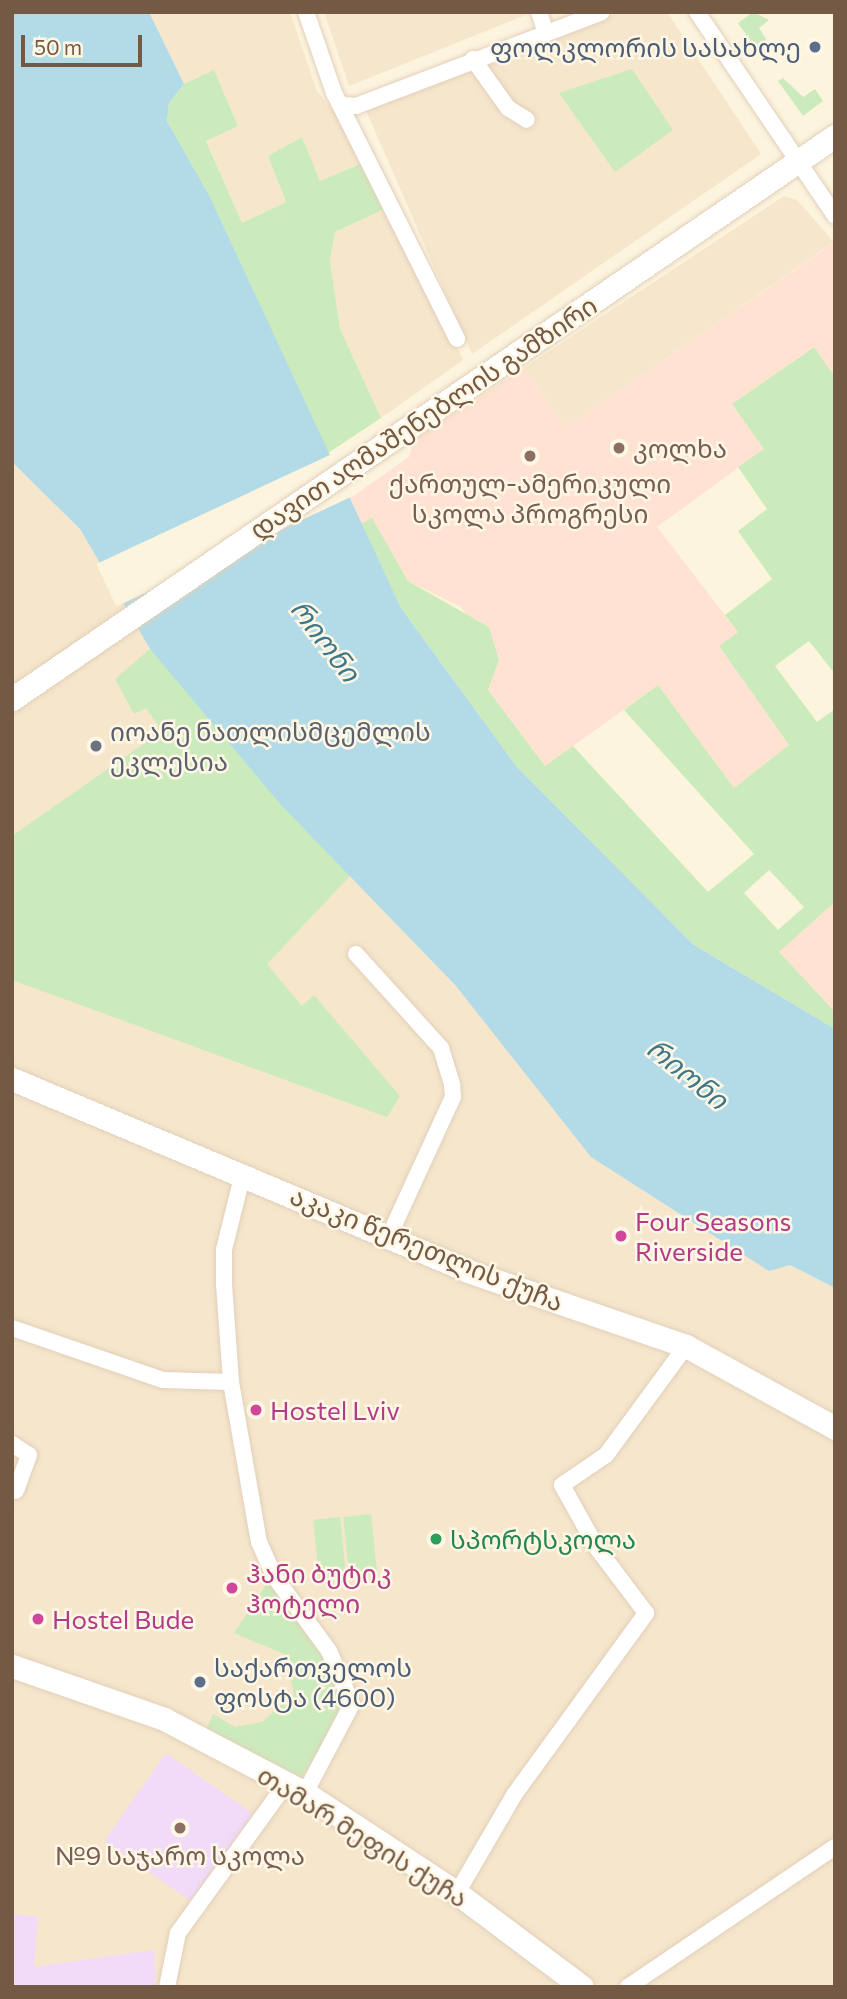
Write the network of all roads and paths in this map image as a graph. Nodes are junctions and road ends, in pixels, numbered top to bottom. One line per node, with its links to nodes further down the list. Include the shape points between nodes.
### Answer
1 (306, 12): 7 (street)
2 (538, 12): 5 (street)
3 (602, 12): 5 (street)
4 (698, 12): 10 (street)
5 (545, 30): 6 (street)
6 (473, 58): 7 (street, via 356,106); 8 (street, via 508,108)
7 (344, 105): 12 (street)
8 (527, 120)
9 (835, 136): 10 (main road, დავით აღმაშენებლის გამზირი)
10 (798, 161): 11 (street); 13 (main road, დავით აღმაშენებლის გამზირი)
11 (835, 216)
12 (457, 339)
13 (12, 699)
14 (356, 954): 17 (street, via 441,1048 453,1097)
15 (12, 1079): 16 (main road, აკაკი წერეთლის ქუჩა)
16 (243, 1173): 17 (main road, აკაკი წერეთლის ქუჩა); 20 (street, via 224,1250)
17 (389, 1237): 19 (main road, აკაკი წერეთლის ქუჩა)
18 (12, 1328): 20 (street, via 163,1380)
19 (686, 1346): 21 (main road, აკაკი წერეთლის ქუჩა); 27 (street, via 606,1455 562,1485 597,1548 646,1613 514,1796)
20 (231, 1382): 25 (street, via 259,1542 274,1577 329,1651 352,1703)
21 (835, 1428)
22 (12, 1444): 23 (street, via 29,1455)
23 (16, 1491)
24 (12, 1665): 25 (main road, თამარ მეფის ქუჩა, via 164,1719)
25 (295, 1788): 27 (main road, თამარ მეფის ქუჩა); 28 (street, via 178,1933)
26 (835, 1847): 30 (street)
27 (457, 1893): 29 (main road, თამარ მეფის ქუჩა)
28 (167, 1987)
29 (582, 1987)
30 (628, 1987)

